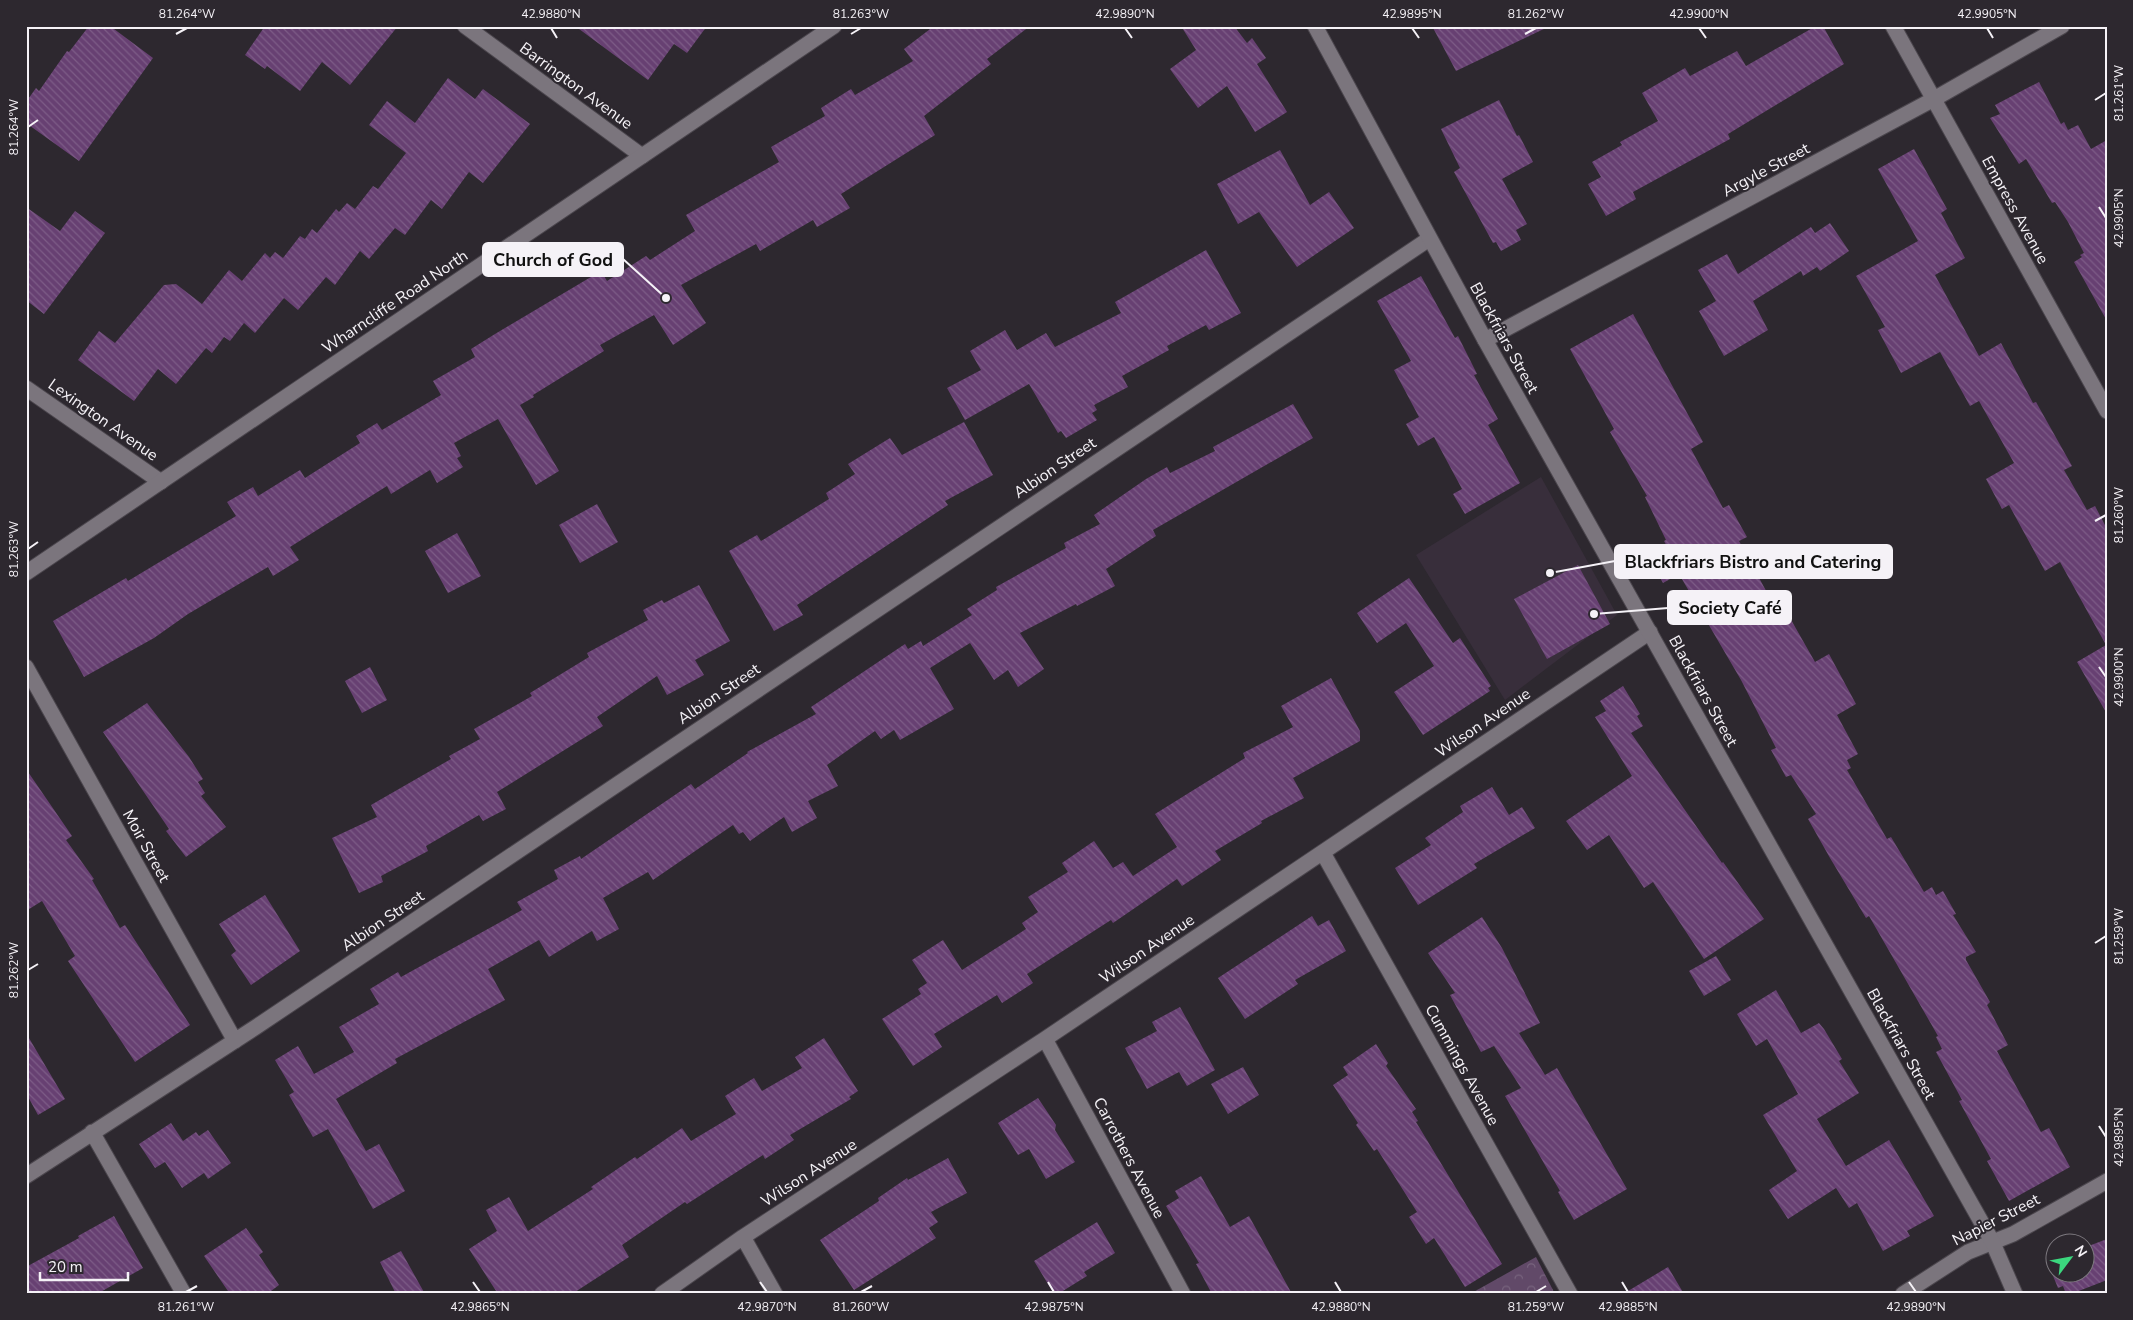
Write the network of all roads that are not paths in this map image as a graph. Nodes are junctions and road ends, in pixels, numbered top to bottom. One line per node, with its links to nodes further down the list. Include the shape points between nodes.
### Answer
1 (465, 26): 7 (street, Barrington Avenue)
2 (834, 26): 7 (street, Wharncliffe Road North)
3 (1315, 26): 8 (street, Blackfriars Street)
4 (1893, 26): 6 (street, Empress Avenue)
5 (2062, 26): 6 (street, Argyle Street)
6 (1934, 99): 9 (street, Argyle Street); 11 (street, Empress Avenue)
7 (642, 156): 12 (street, Wharncliffe Road North)
8 (1429, 239): 9 (street, Blackfriars Street); 18 (street, Albion Street)
9 (1485, 340): 14 (street, Blackfriars Street)
10 (26, 388): 12 (street, Lexington Avenue)
11 (2107, 411)
12 (161, 482): 13 (street, Wharncliffe Road North)
13 (26, 573)
14 (1650, 632): 16 (street, Wilson Avenue); 23 (street, Blackfriars Street)
15 (26, 667): 18 (street, Moir Street)
16 (1323, 853): 17 (street, Wilson Avenue); 28 (street, Cummings Avenue)
17 (1045, 1039): 22 (street, Wilson Avenue); 27 (street, Carrothers Avenue)
18 (235, 1041): 19 (street, Albion Street)
19 (92, 1132): 20 (street, Albion Street); 24 (street)
20 (26, 1176)
21 (2107, 1181): 23 (street, Napier Street, via 2013,1234)
22 (744, 1237): 25 (street, Wilson Avenue); 26 (street)
23 (1992, 1241): 29 (street, Napier Street, via 1968,1252); 30 (street, Blackfriars Street)
24 (184, 1294)
25 (662, 1294)
26 (775, 1294)
27 (1183, 1294)
28 (1570, 1294)
29 (1903, 1294)
30 (2015, 1294)

